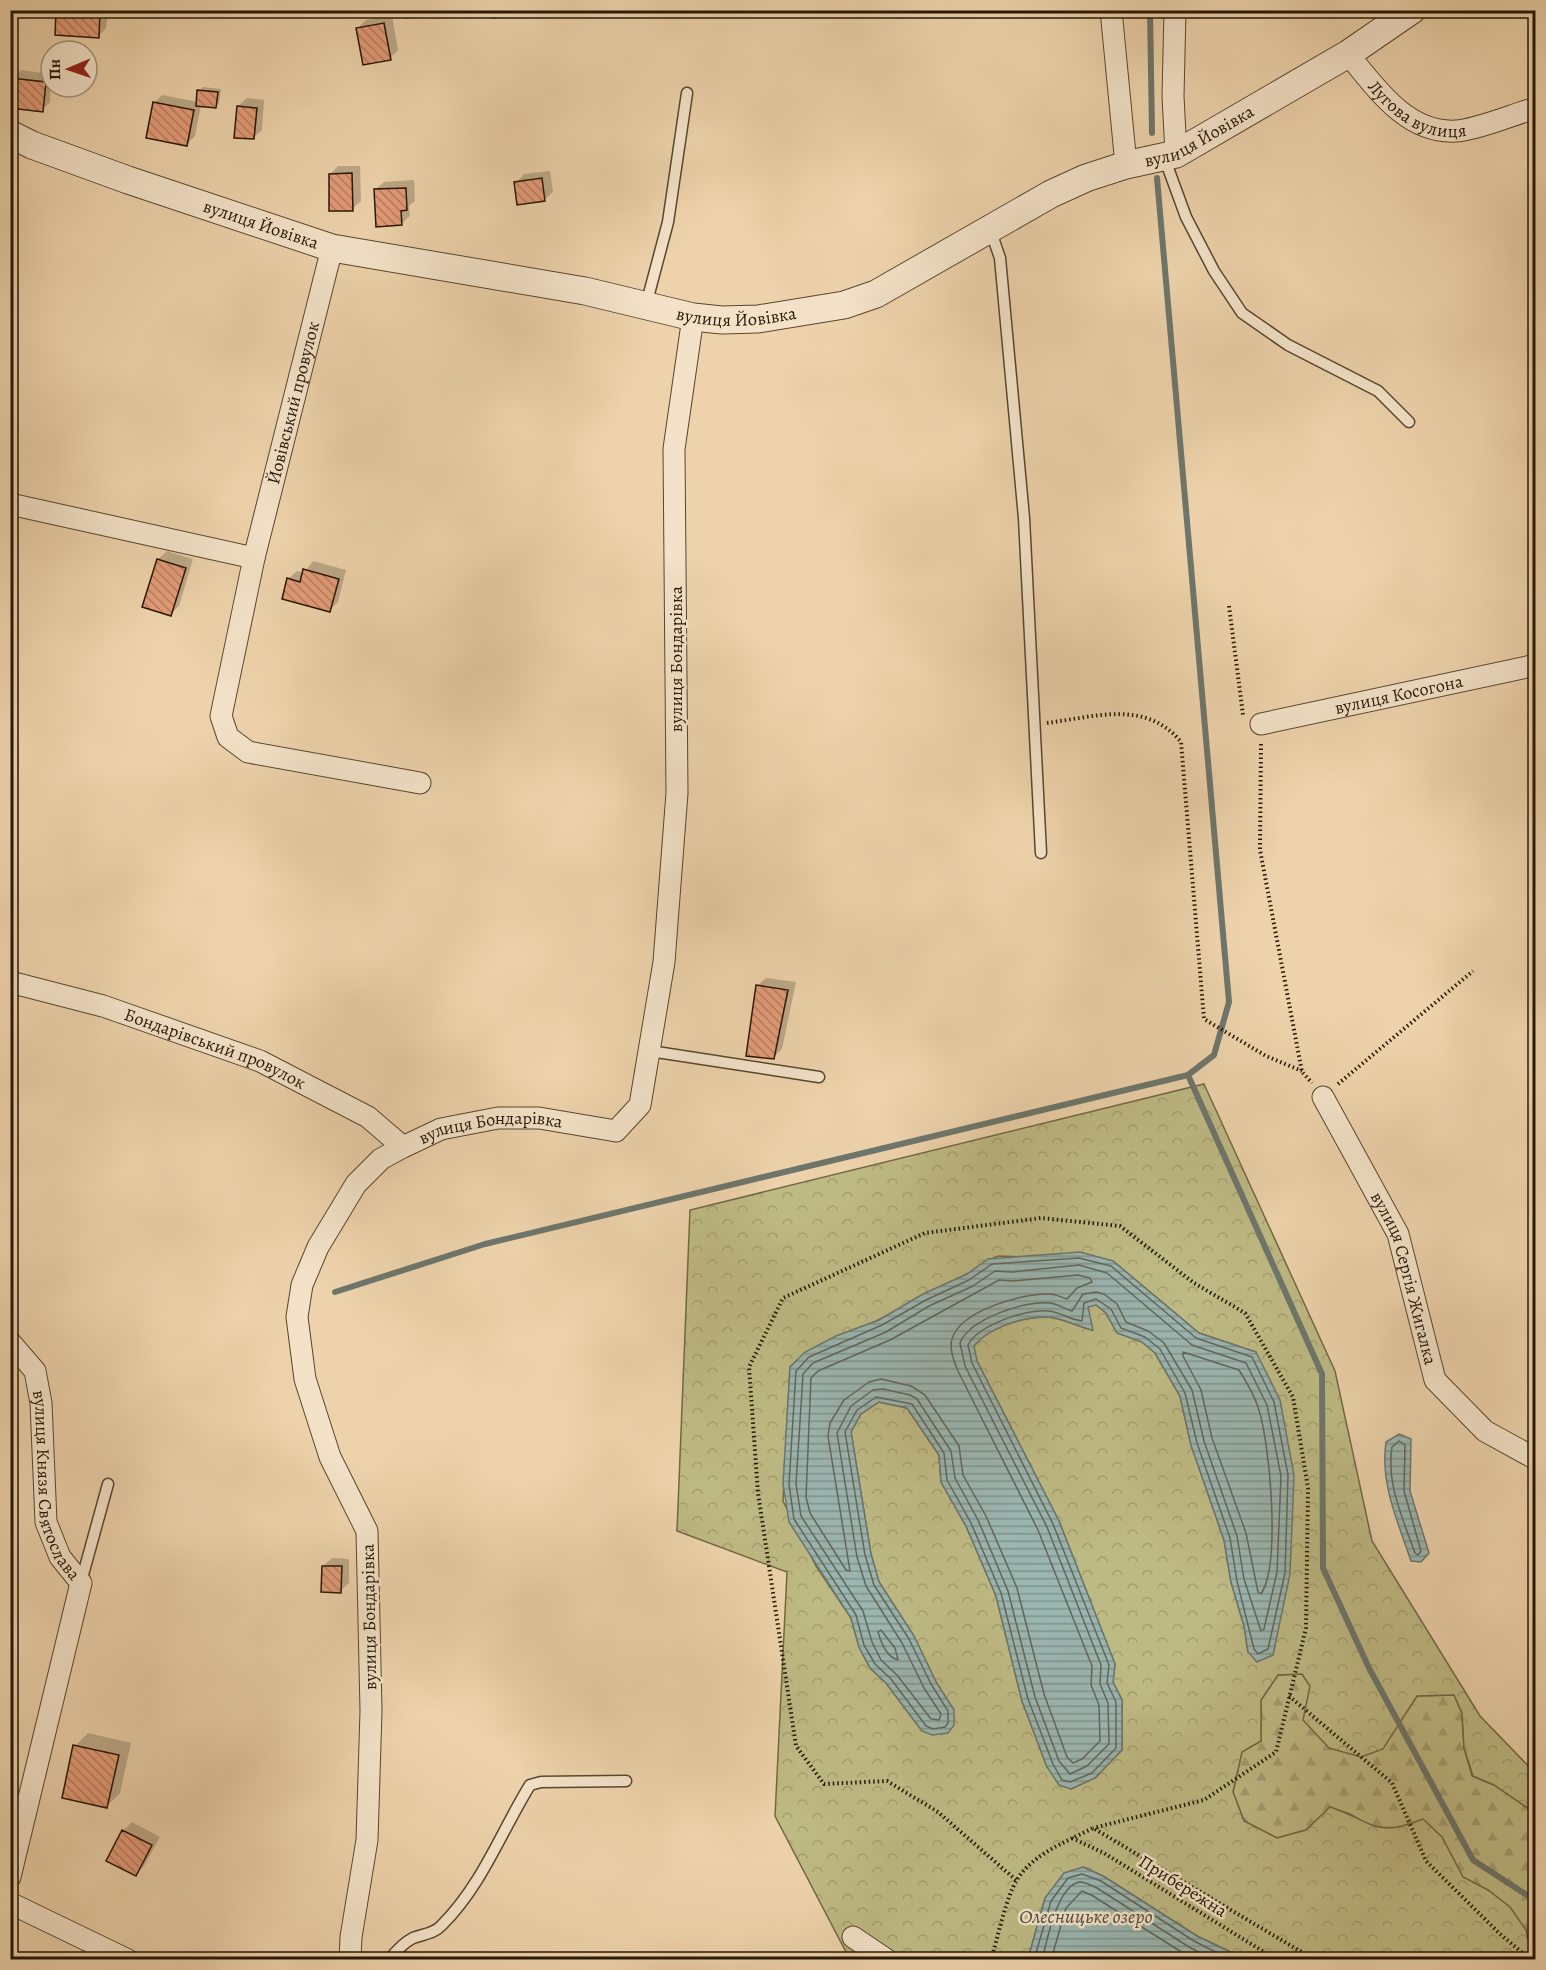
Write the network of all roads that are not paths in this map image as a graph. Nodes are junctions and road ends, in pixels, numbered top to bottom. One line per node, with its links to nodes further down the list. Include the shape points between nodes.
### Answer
1 (1111, 10): 9 (street)
2 (1175, 10): 8 (street)
3 (1412, 10): 4 (street, вулиця Йовівка)
4 (1348, 54): 6 (street, Лугова вулиця, via 1389,103 1423,127 1456,131); 8 (street, вулиця Йовівка)
5 (687, 93): 12 (lane, via 668,222)
6 (1536, 108)
7 (10, 134): 11 (street, вулиця Йовівка, via 32,146 128,180)
8 (1170, 155): 9 (street, вулиця Йовівка); 14 (lane, via 1186,217 1214,271 1242,312 1288,345 1378,391)
9 (1126, 165): 10 (street, вулиця Йовівка, via 1086,178)
10 (990, 228): 13 (street, вулиця Йовівка, via 876,294 844,305 759,319); 20 (lane, via 1000,258 1023,518)
11 (332, 248): 12 (street, вулиця Йовівка); 16 (street, Йовівський провулок)
12 (646, 305): 13 (street, вулиця Йовівка)
13 (693, 317): 22 (street, вулиця Бондарівка, via 674,449 677,793 664,962)
14 (1410, 422)
15 (10, 504): 16 (street)
16 (254, 558): 19 (street, Йовівський провулок, via 221,716 228,737 248,752)
17 (1536, 665): 18 (street, вулиця Косогона)
18 (1261, 724)
19 (420, 783)
20 (1041, 853)
21 (10, 982): 25 (street, Бондарівський провулок, via 103,1006 260,1061 368,1117)
22 (650, 1051): 23 (lane); 25 (street, вулиця Бондарівка, via 640,1105 616,1131 538,1118 498,1118 441,1130)
23 (819, 1077)
24 (1323, 1097): 27 (street, вулиця Сергія Жигалка, via 1398,1234 1435,1380 1485,1431)
25 (402, 1148): 35 (street, вулиця Бондарівка, via 381,1159 356,1184 318,1247 302,1285 297,1317 305,1378 330,1457 367,1531 371,1711 367,1840)
26 (10, 1342): 29 (street, вулиця Князя Святослава, via 35,1371 41,1403 46,1522 60,1557)
27 (1536, 1458)
28 (108, 1485): 29 (lane)
29 (81, 1582): 31 (street, вулиця Князя Святослава)
30 (626, 1781): 36 (lane, via 530,1785 480,1878 450,1917 440,1928 413,1938)
31 (10, 1877)
32 (10, 1903): 34 (street)
33 (853, 1937): 37 (street)
34 (128, 1959)
35 (350, 1959)
36 (389, 1959)
37 (887, 1959)

